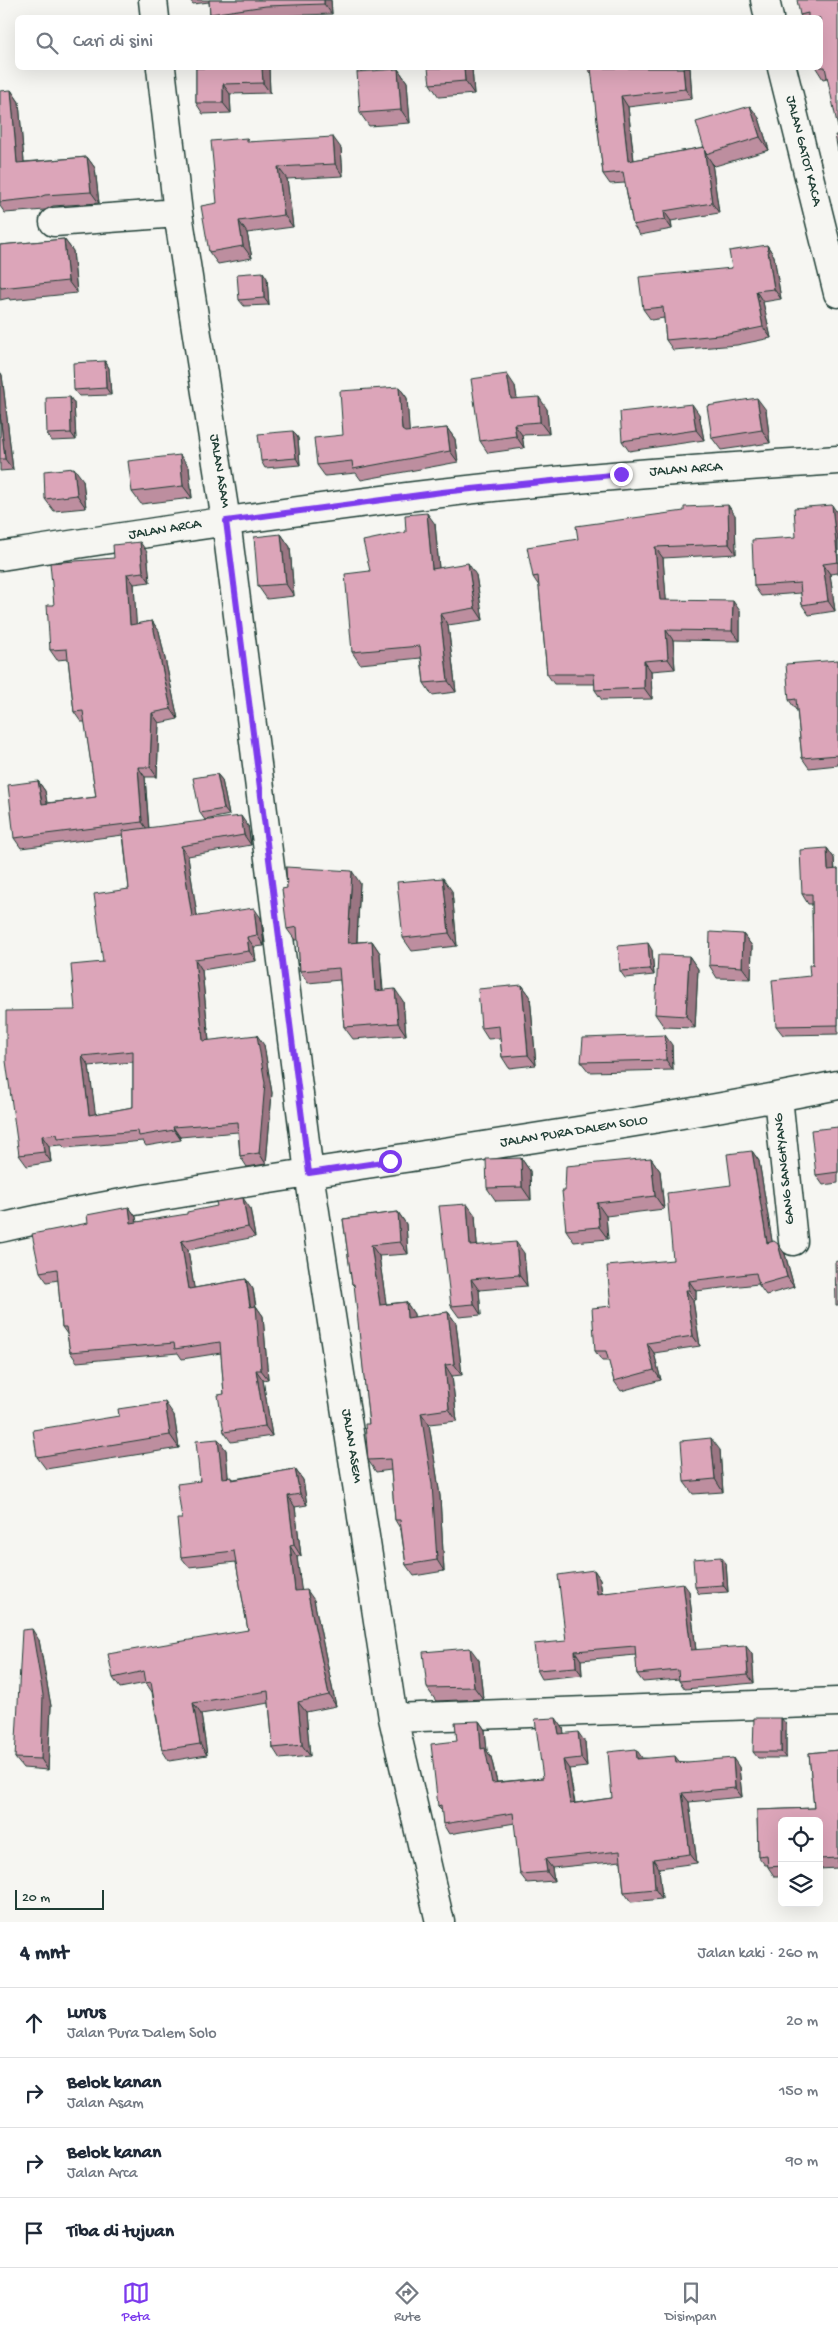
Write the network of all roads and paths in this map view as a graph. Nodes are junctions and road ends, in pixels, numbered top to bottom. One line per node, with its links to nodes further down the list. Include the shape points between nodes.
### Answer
1 (153, 0): 3 (street)
2 (765, 0): 4 (street)
3 (155, 15)
4 (768, 15)
5 (161, 70): 7 (street, JALAN ASAM)
6 (782, 70): 9 (street, JALAN GATOT KACA)
7 (178, 213): 8 (street); 11 (street, JALAN ASAM)
8 (54, 222)
9 (838, 293)
10 (838, 460): 11 (street, JALAN ARCA, via 621,474 442,492)
11 (226, 521): 12 (street, JALAN ARCA); 15 (street, JALAN ASAM)
12 (0, 556)
13 (838, 1085): 14 (street, JALAN PURA DALEM SOLO)
14 (778, 1097): 15 (street, JALAN PURA DALEM SOLO, via 630,1124); 17 (street, GANG SANGHYANG)
15 (309, 1173): 16 (street, JALAN PURA DALEM SOLO, via 59,1214); 19 (street, JALAN ASEM)
16 (0, 1228)
17 (793, 1241)
18 (838, 1702): 19 (street)
19 (392, 1718): 20 (street, JALAN ASEM)
20 (440, 1922)

